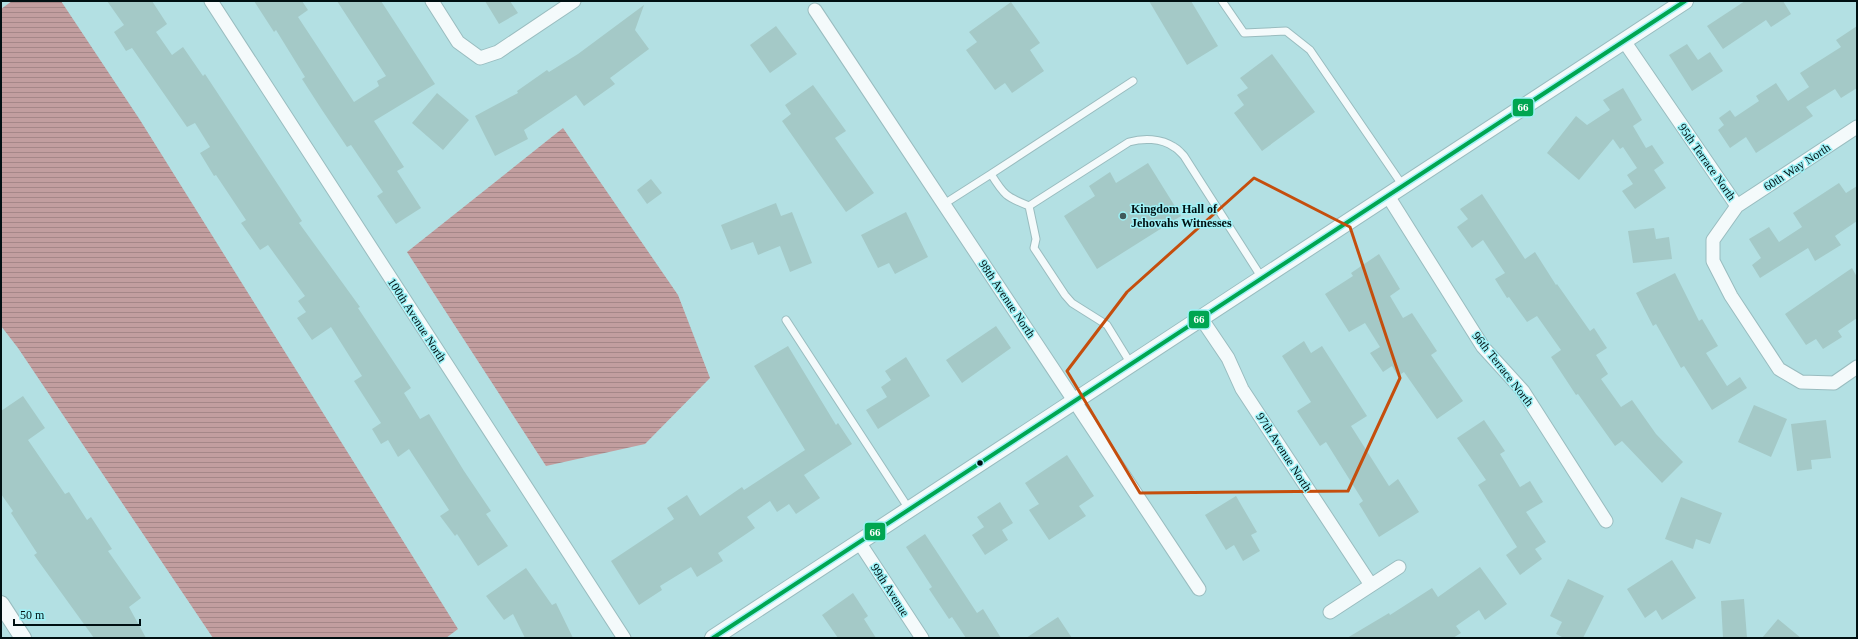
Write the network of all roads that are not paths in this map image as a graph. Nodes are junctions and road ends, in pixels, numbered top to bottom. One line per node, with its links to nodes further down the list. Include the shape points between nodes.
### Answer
1 (211, 1): 31 (street, 100th Avenue North)
2 (432, 1): 3 (street, via 458,42 480,58 498,52)
3 (574, 1)
4 (1222, 1): 11 (lane, via 1244,33 1286,31 1310,50)
5 (1685, 1): 7 (street)
6 (815, 10): 13 (street, 98th Avenue North)
7 (1624, 41): 11 (street); 15 (street, 95th Terrace North)
8 (1133, 81): 10 (lane)
9 (1857, 127): 15 (street, 60th Way North)
10 (991, 174): 13 (lane); 14 (lane, via 1009,198)
11 (1403, 186): 12 (street)
12 (1388, 196): 16 (street); 23 (street, 96th Terrace North, via 1483,347 1523,391)
13 (944, 204): 21 (street, 98th Avenue North)
14 (1029, 206): 16 (lane, via 1129,142 1143,138 1174,146 1184,156); 19 (lane, via 1036,239 1034,248 1065,296 1107,325)
15 (1737, 206): 20 (street, 95th Terrace North, via 1713,240 1714,261 1731,296 1779,369 1801,382 1834,383)
16 (1262, 278): 17 (street)
17 (1201, 318): 19 (street); 26 (street, 97th Avenue North, via 1228,358 1242,389)
18 (786, 320): 22 (lane)
19 (1131, 364): 21 (street)
20 (1857, 367)
21 (1074, 401): 22 (street); 27 (street, 98th Avenue North)
22 (909, 509): 24 (street)
23 (1606, 521)
24 (859, 542): 32 (street); 33 (street, 99th Avenue)
25 (1399, 566): 26 (street)
26 (1371, 585): 29 (street)
27 (1199, 589)
28 (1, 604): 30 (street)
29 (1330, 612)
30 (23, 638)
31 (624, 638)
32 (713, 638)
33 (922, 638)

